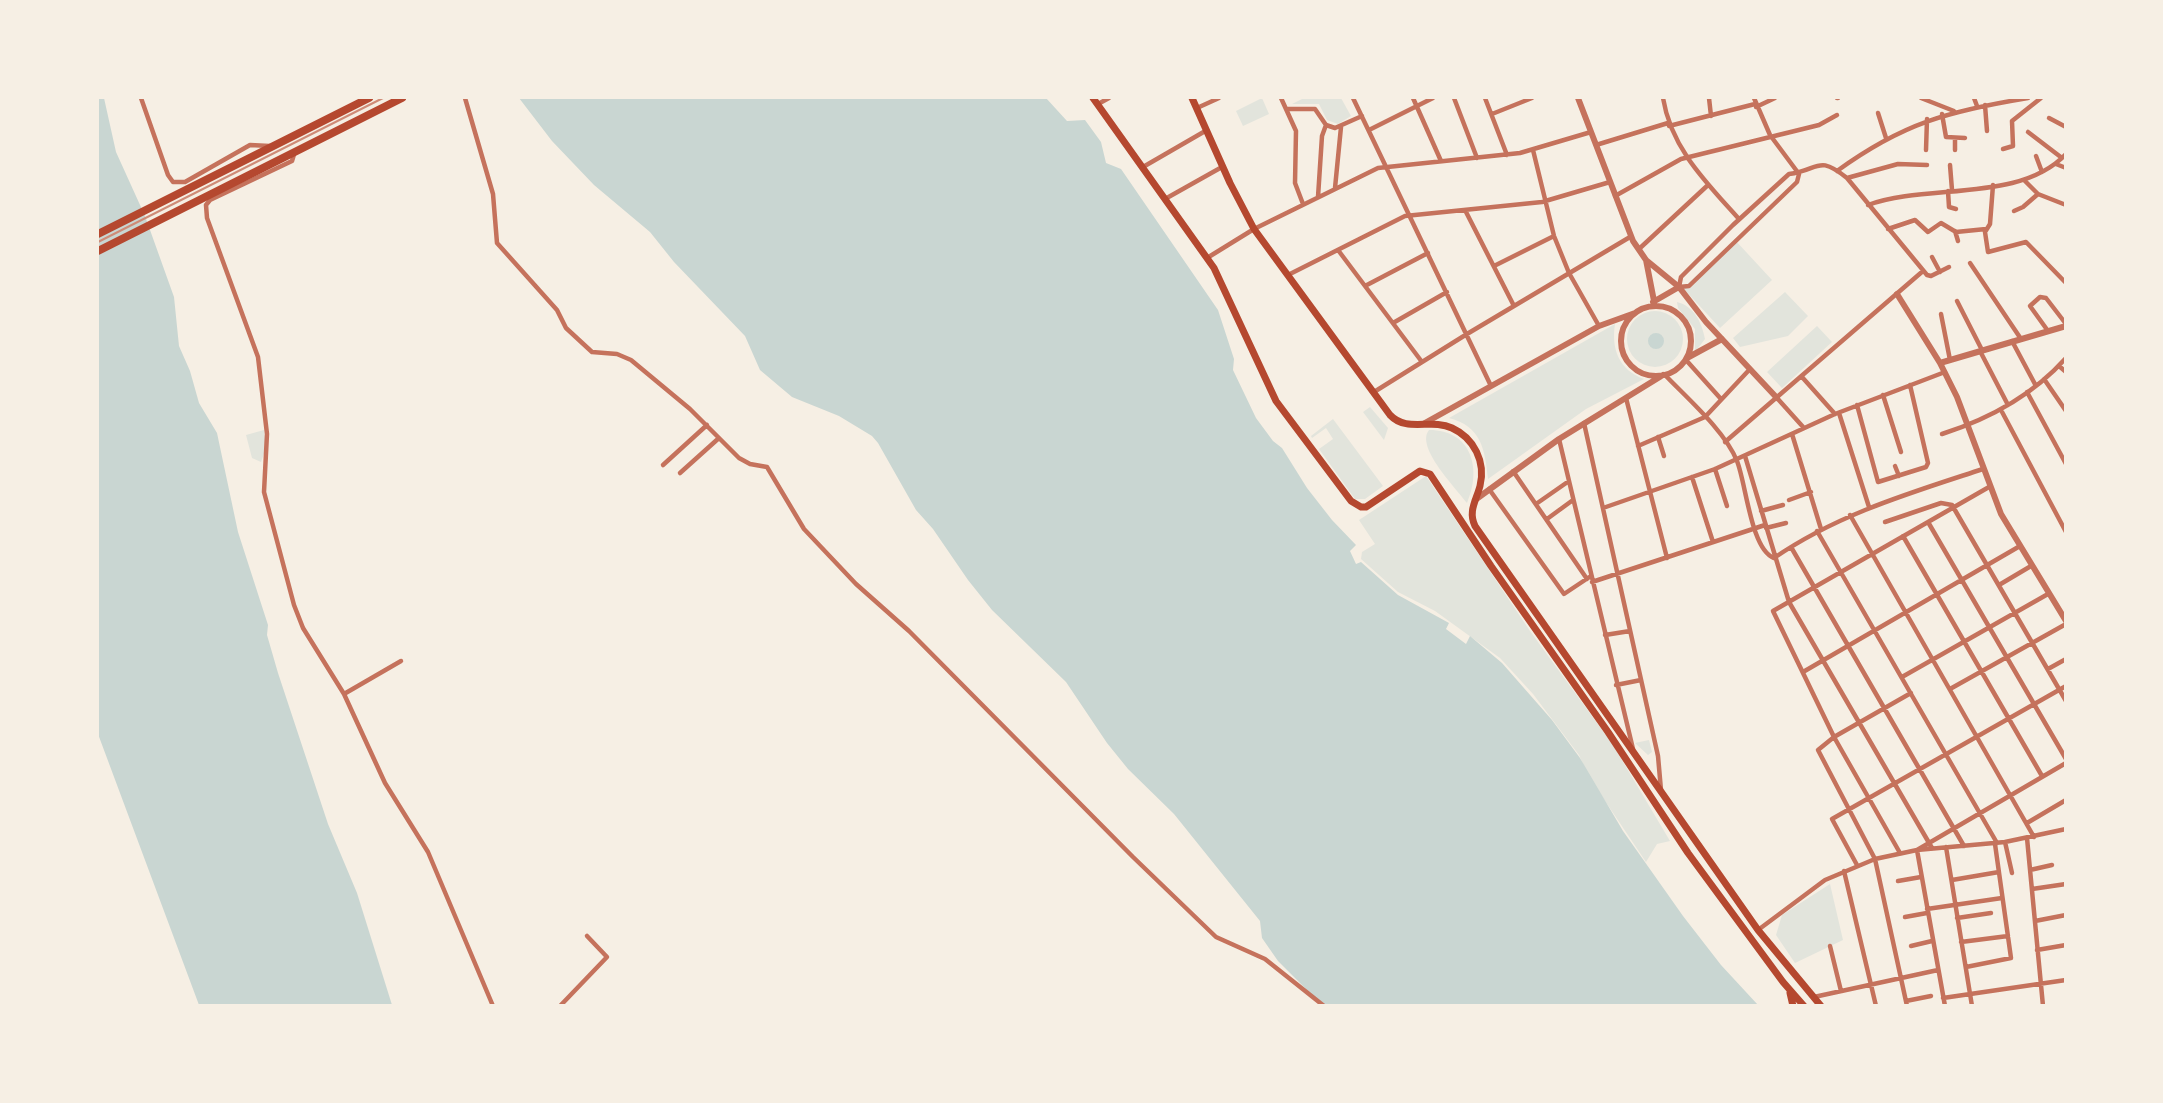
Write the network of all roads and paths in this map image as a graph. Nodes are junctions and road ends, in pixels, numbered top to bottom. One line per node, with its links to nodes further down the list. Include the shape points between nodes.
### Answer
1 (141, 98): 55 (street, via 173,182 185,182 250,145)
2 (369, 98): 55 (highway)
3 (402, 98): 60 (highway)
4 (465, 98): 168 (street, via 492,187 498,245 557,310 566,328 590,351 631,360)
5 (1093, 98): 25 (main road)
6 (1109, 98): 25 (street)
7 (1192, 98): 30 (main road)
8 (1219, 98): 30 (street)
9 (1281, 98): 31 (street)
10 (1353, 98): 36 (street)
11 (1413, 98): 26 (street)
12 (1433, 98): 26 (street)
13 (1454, 98): 64 (street)
14 (1485, 98): 34 (street)
15 (1532, 98): 34 (street)
16 (1578, 98): 48 (street)
17 (1663, 98): 41 (street)
18 (1709, 98): 37 (street)
19 (1754, 98): 28 (street)
20 (1775, 98): 28 (street)
21 (1922, 98): 32 (street)
22 (1974, 98): 29 (street)
23 (2028, 98): 27 (street)
24 (2041, 98): 56 (street, via 2012,121 2013,146)
25 (1098, 104): 71 (main road)
26 (1416, 105): 46 (street); 66 (street)
27 (1985, 105): 29 (street); 47 (street)
28 (1756, 106): 37 (street); 50 (street)
29 (1977, 106): 32 (street)
30 (1197, 108): 45 (main road)
31 (1287, 109): 42 (street, via 1315,109); 89 (street, via 1296,131 1295,183)
32 (1954, 111): 35 (street)
33 (1878, 113): 51 (street)
34 (1492, 114): 61 (street)
35 (1942, 114): 40 (street); 53 (street, via 1946,137)
36 (1362, 116): 43 (street); 46 (street)
37 (1711, 116): 41 (street)
38 (1837, 116): 50 (street, via 1819,125)
39 (2049, 118): 44 (street)
40 (1927, 119): 51 (street); 58 (street)
41 (1668, 124): 54 (street); 65 (street)
42 (1326, 125): 43 (street); 86 (street)
43 (1341, 127): 82 (street)
44 (2066, 127)
45 (1207, 130): 71 (street); 72 (main road)
46 (1369, 130): 68 (street)
47 (1987, 131)
48 (1591, 132): 54 (street); 57 (street)
49 (2028, 132): 63 (street)
50 (1770, 135): 65 (street); 76 (street)
51 (1886, 138): 74 (street)
52 (1965, 138): 53 (street)
53 (1955, 139): 59 (street)
54 (1596, 145): 79 (street)
55 (272, 147): 101 (highway)
56 (2002, 149)
57 (1533, 150): 61 (street); 88 (street)
58 (1926, 150)
59 (1955, 150)
60 (295, 151): 107 (highway); 258 (street, via 287,164 210,200 206,214 255,346 267,434 264,492 289,589 303,628)
61 (1507, 155): 64 (street)
62 (2036, 156): 75 (street)
63 (2064, 156): 67 (street)
64 (1477, 158): 66 (street)
65 (1687, 158): 80 (street); 85 (street)
66 (1441, 160): 68 (street)
67 (2056, 164): 73 (street); 75 (street)
68 (1387, 165): 82 (street); 95 (street)
69 (1927, 165): 77 (street, via 1898,164)
70 (1950, 165): 83 (street)
71 (1143, 167): 87 (main road)
72 (1222, 167): 87 (street); 97 (main road)
73 (2066, 168)
74 (1837, 171): 76 (street, via 1821,164); 77 (street)
75 (2042, 172): 78 (street)
76 (1799, 174): 96 (street, via 1790,174); 121 (street, via 1797,182 1689,286)
77 (1846, 178): 91 (street)
78 (2024, 180): 81 (street); 84 (street)
79 (1610, 182): 85 (street); 88 (street)
80 (1708, 185): 96 (street); 105 (street)
81 (1993, 186): 83 (street); 99 (street, via 1990,225)
82 (1335, 188): 86 (street)
83 (1950, 190): 91 (street, via 1893,198); 92 (street, via 1950,207)
84 (2038, 194): 90 (street); 94 (street)
85 (1615, 196): 103 (street)
86 (1318, 197): 89 (street)
87 (1165, 199): 110 (main road)
88 (1545, 201): 93 (street); 102 (street)
89 (1303, 204): 97 (street)
90 (2066, 205)
91 (1868, 206): 98 (street)
92 (1956, 209)
93 (1465, 210): 95 (street); 113 (street)
94 (2014, 211)
95 (1410, 214): 106 (street); 108 (street)
96 (1739, 219): 121 (street, via 1682,277)
97 (1254, 229): 110 (street); 118 (main road)
98 (1888, 229): 100 (street, via 1915,220 1928,232 1941,223); 115 (street)
99 (1986, 229): 100 (street); 119 (street, via 1988,252 2026,242)
100 (1955, 231): 104 (street)
101 (98, 234)
102 (1554, 236): 113 (street); 117 (street)
103 (1630, 237): 105 (street); 117 (street)
104 (1958, 241)
105 (1640, 249): 111 (street)
106 (1338, 250): 118 (street); 120 (street)
107 (98, 251)
108 (1428, 252): 120 (street); 122 (street)
109 (1932, 257): 116 (street)
110 (1207, 258): 325 (main road, via 1226,289 1276,401 1351,501 1366,507 1423,470 1430,474 1688,853)
111 (1646, 260): 121 (street); 124 (street)
112 (1970, 263): 136 (street)
113 (1494, 266): 126 (street)
114 (1949, 267): 116 (street)
115 (1923, 271): 116 (street, via 1931,276); 123 (street)
116 (1940, 272)
117 (1569, 273): 126 (street); 132 (street)
118 (1288, 276): 154 (main road)
119 (2064, 278)
120 (1365, 286): 130 (street)
121 (1679, 287): 124 (street); 135 (street)
122 (1447, 292): 130 (street); 134 (street)
123 (1897, 294): 143 (street); 149 (street)
124 (1654, 301): 127 (street)
125 (1956, 301): 138 (street)
126 (1514, 306): 134 (street)
127 (1645, 308): 128 (street); 140 (street, via 1664,307 1682,316 1691,333)
128 (1635, 312): 132 (street); 148 (street, via 1623,332 1624,355 1640,372)
129 (1941, 315): 141 (street)
130 (1393, 323): 142 (street)
131 (2066, 325): 133 (street); 133 (street, via 2046,298 2040,297 2030,306)
132 (1599, 326): 152 (street)
133 (2049, 331): 136 (street)
134 (1467, 333): 142 (street); 152 (street)
135 (1722, 339): 140 (street); 145 (street)
136 (2021, 339): 137 (street)
137 (2013, 341): 138 (street); 153 (street)
138 (1981, 351): 141 (street); 161 (street)
139 (2066, 358): 144 (street)
140 (1686, 359): 148 (street); 159 (street)
141 (1950, 360): 143 (street)
142 (1422, 362): 154 (street)
143 (1940, 363): 146 (street)
144 (2059, 366): 147 (street); 150 (street)
145 (1750, 369): 158 (street); 159 (street)
146 (1945, 372): 151 (street); 169 (street)
147 (2066, 372)
148 (1664, 375): 157 (street); 165 (street)
149 (1802, 377): 158 (street); 164 (street)
150 (2044, 379): 153 (street); 163 (street)
151 (1910, 385): 156 (street); 189 (street, via 1928,465)
152 (1491, 386): 167 (street)
153 (2036, 386): 155 (street)
154 (1374, 392): 167 (main road, via 1398,422)
155 (2027, 392): 161 (street); 182 (street)
156 (1883, 395): 160 (street); 178 (street)
157 (1626, 398): 166 (street); 177 (street)
158 (1777, 398): 170 (street); 176 (street)
159 (1721, 399): 165 (street)
160 (1857, 405): 164 (street); 189 (street, via 1878,482)
161 (2008, 405): 162 (street)
162 (2001, 410): 169 (street); 214 (street)
163 (2066, 411)
164 (1837, 414): 170 (street); 202 (street)
165 (1705, 417): 173 (street); 176 (street)
166 (1584, 423): 175 (street); 204 (street)
167 (1423, 424): 198 (main road, via 1449,426 1471,442 1481,467)
168 (707, 425): 174 (street); 183 (street)
169 (1969, 425): 172 (street); 186 (street)
170 (1804, 428): 171 (street)
171 (1792, 434): 180 (street); 194 (street)
172 (1942, 434)
173 (1658, 437): 177 (street); 179 (street)
174 (719, 438): 188 (street); 334 (street, via 746,462 768,467 804,529 856,584 909,631 1216,937 1265,959)
175 (1559, 439): 187 (street); 191 (street)
176 (1725, 442): 181 (street)
177 (1638, 446): 195 (street)
178 (1900, 452)
179 (1664, 456)
180 (1745, 456): 181 (street); 205 (street)
181 (1737, 460): 185 (street); 212 (street)
182 (2066, 464)
183 (663, 465)
184 (1895, 466): 189 (street)
185 (1715, 469): 190 (street); 201 (street)
186 (1983, 469): 192 (street); 202 (street)
187 (1513, 471): 193 (street); 199 (street)
188 (680, 473)
189 (1899, 476)
190 (1692, 477): 195 (street); 216 (street)
191 (1569, 481): 196 (street); 199 (street)
192 (1989, 487): 203 (street); 217 (street)
193 (1489, 489): 198 (street); 226 (street, via 1562,593)
194 (1810, 492): 197 (street); 213 (street)
195 (1650, 493): 204 (street); 220 (street)
196 (1573, 500): 207 (street); 226 (street)
197 (1789, 500)
198 (1474, 501): 266 (main road, via 1475,526)
199 (1536, 504): 207 (street)
200 (1783, 505): 205 (street)
201 (1726, 506)
202 (1869, 507): 206 (street)
203 (1954, 507): 208 (street, via 1941,503); 209 (street); 222 (street)
204 (1603, 508): 225 (street)
205 (1761, 511): 211 (street)
206 (1850, 515): 213 (street); 219 (street)
207 (1547, 519): 226 (street)
208 (1885, 522)
209 (1928, 522): 215 (street); 227 (street)
210 (1786, 523): 211 (street)
211 (1765, 527): 212 (street); 221 (street)
212 (1755, 528): 216 (street); 221 (street, via 1761,548)
213 (1819, 530): 218 (street); 224 (street)
214 (2066, 532)
215 (1903, 536): 219 (street); 230 (street)
216 (1713, 542): 220 (street)
217 (2020, 546): 222 (street); 223 (street)
218 (1791, 547): 221 (street); 229 (street)
219 (1872, 554): 224 (street); 233 (street)
220 (1667, 558): 225 (street)
221 (1774, 558): 232 (street)
222 (1987, 565): 227 (street); 228 (street)
223 (2031, 566): 228 (street); 231 (street)
224 (1840, 572): 229 (street); 237 (street)
225 (1617, 574): 226 (street); 238 (street)
226 (1590, 579): 239 (street)
227 (1962, 580): 230 (street); 236 (street)
228 (1999, 585): 234 (street)
229 (1814, 587): 232 (street); 242 (street)
230 (1936, 594): 233 (street); 240 (street)
231 (2048, 594): 234 (street); 235 (street)
232 (1789, 602): 247 (street); 249 (street, via 1773,611)
233 (1906, 612): 237 (street); 245 (street)
234 (2015, 613): 236 (street); 241 (street)
235 (2066, 623): 241 (street)
236 (1989, 628): 240 (street); 243 (street)
237 (1874, 630): 242 (street); 251 (street)
238 (1630, 631): 239 (street); 252 (street)
239 (1605, 635): 253 (street)
240 (1964, 642): 245 (street); 250 (street)
241 (2032, 643): 243 (street); 248 (street)
242 (1848, 646): 247 (street); 261 (street)
243 (2007, 657): 250 (street); 260 (street)
244 (2066, 659): 248 (street)
245 (1933, 660): 251 (street); 255 (street)
246 (401, 661): 258 (street)
247 (1822, 661): 249 (street); 263 (street)
248 (2048, 669): 256 (street)
249 (1803, 672): 265 (street)
250 (1981, 672): 255 (street); 262 (street)
251 (1902, 677): 257 (street)
252 (1641, 680): 253 (street); 272 (street, via 1658,756)
253 (1616, 685): 266 (street)
254 (2066, 686): 256 (street)
255 (1950, 689): 264 (street)
256 (2059, 690): 259 (street); 260 (street)
257 (1911, 693): 261 (street); 267 (street)
258 (344, 694): 332 (street, via 385,783 429,852)
259 (2066, 700)
260 (2034, 704): 262 (street); 268 (street)
261 (1885, 708): 263 (street); 269 (street)
262 (2008, 718): 264 (street); 270 (street)
263 (1858, 723): 265 (street); 271 (street)
264 (1977, 736): 267 (street); 273 (street)
265 (1834, 737): 274 (street); 276 (street, via 1819,751)
266 (1633, 749): 272 (main road)
267 (1946, 754): 269 (street); 277 (street)
268 (2066, 761): 270 (street)
269 (1920, 769): 271 (street); 279 (street)
270 (2042, 776): 273 (street)
271 (1895, 783): 274 (street); 285 (street)
272 (1661, 790): 310 (main road)
273 (2010, 794): 277 (street); 278 (street)
274 (1869, 798): 276 (street); 289 (street)
275 (2066, 800): 278 (street)
276 (1849, 809): 290 (street); 292 (street, via 1832,821)
277 (1979, 812): 279 (street); 284 (street)
278 (2027, 823): 281 (street)
279 (1953, 827): 285 (street); 286 (street)
280 (2065, 830): 281 (street)
281 (2034, 837): 282 (street)
282 (2027, 838): 283 (street); 293 (street)
283 (2005, 842): 284 (street); 296 (street)
284 (1996, 844): 286 (street); 295 (street)
285 (1930, 845): 287 (street); 288 (street)
286 (1964, 846): 287 (street)
287 (1946, 847): 298 (street)
288 (1917, 850): 289 (street); 297 (street)
289 (1900, 853): 290 (street)
290 (1875, 859): 292 (street); 321 (street)
291 (2052, 865): 293 (street)
292 (1857, 866): 294 (street)
293 (2030, 870): 301 (street)
294 (1844, 871): 310 (street, via 1825,880); 324 (street)
295 (1999, 873): 298 (street); 302 (street)
296 (2012, 873)
297 (1921, 877): 299 (street); 304 (street)
298 (1952, 880): 303 (street)
299 (1898, 881)
300 (2066, 884): 301 (street)
301 (2032, 889): 309 (street)
302 (2002, 898): 303 (street); 312 (street)
303 (1955, 905): 304 (street); 308 (street)
304 (1927, 911): 307 (street); 313 (street)
305 (1991, 913): 308 (street)
306 (2066, 915): 309 (street)
307 (1905, 917)
308 (1957, 918): 314 (street)
309 (2035, 921): 318 (street)
310 (1758, 930): 329 (main road)
311 (587, 936): 333 (street, via 607,957)
312 (2008, 936): 314 (street); 319 (street, via 2010,960)
313 (1932, 941): 317 (street); 320 (street)
314 (1962, 942): 319 (street)
315 (2066, 945): 318 (street)
316 (1830, 946): 326 (street)
317 (1911, 946)
318 (2037, 950): 323 (street)
319 (1966, 967): 327 (street)
320 (1938, 970): 321 (street); 330 (street)
321 (1901, 978): 324 (street); 331 (street)
322 (2066, 980): 323 (street)
323 (2040, 984): 327 (street); 341 (street)
324 (1871, 985): 326 (street); 338 (street)
325 (1789, 990): 335 (main road); 336 (main road)
326 (1841, 991): 329 (street)
327 (1970, 994): 330 (street); 340 (street)
328 (1931, 996): 331 (street)
329 (1814, 997): 337 (main road)
330 (1943, 998): 339 (street)
331 (1907, 1003)
332 (493, 1005)
333 (560, 1005)
334 (1324, 1005)
335 (1793, 1005)
336 (1804, 1005)
337 (1821, 1005)
338 (1876, 1005)
339 (1945, 1005)
340 (1972, 1005)
341 (2043, 1005)

